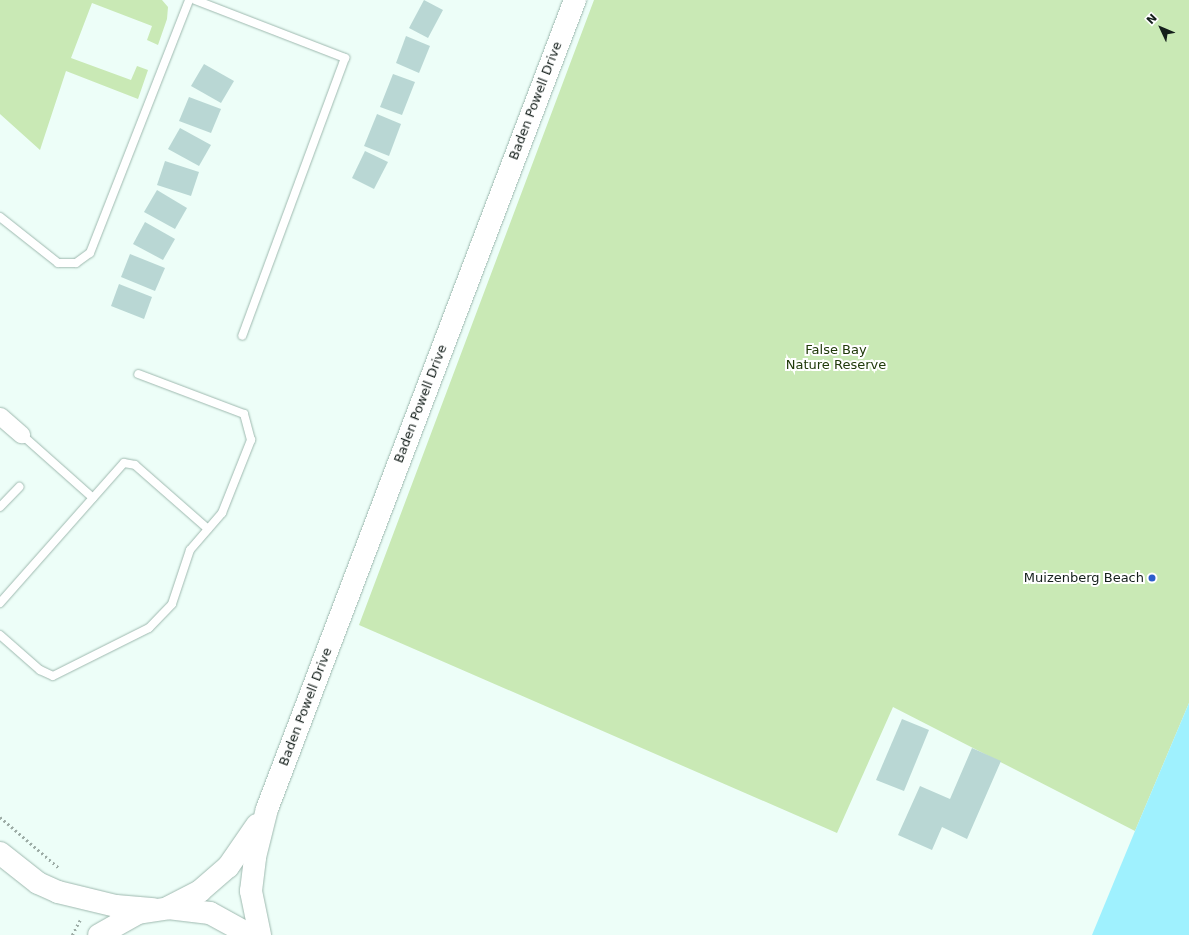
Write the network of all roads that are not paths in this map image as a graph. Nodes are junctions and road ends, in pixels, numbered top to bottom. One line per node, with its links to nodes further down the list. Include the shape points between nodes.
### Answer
1 (189, 0): 4 (lane, via 90,253 76,263 58,263)
2 (195, 0): 5 (lane, via 345,58)
3 (575, 0): 15 (main road, Baden Powell Drive)
4 (0, 216)
5 (242, 336)
6 (138, 374): 12 (lane, via 244,414 251,440 222,513)
7 (0, 416): 8 (street)
8 (21, 434): 10 (lane)
9 (18, 486): 11 (lane)
10 (93, 498): 12 (lane, via 120,465 132,463); 13 (lane)
11 (0, 507)
12 (208, 529): 14 (lane, via 190,550 165,616 149,628 62,674 53,676 40,670)
13 (0, 602)
14 (0, 635)
15 (267, 808): 17 (main road, Baden Powell Drive, via 228,867 200,891); 20 (main road, Baden Powell Drive, via 255,857 251,891)
16 (0, 853): 17 (main road, via 38,883 58,892 116,906)
17 (161, 908): 18 (main road, Baden Powell Drive, via 122,920); 19 (main road, via 210,913)
18 (99, 935)
19 (250, 935)
20 (260, 935)

